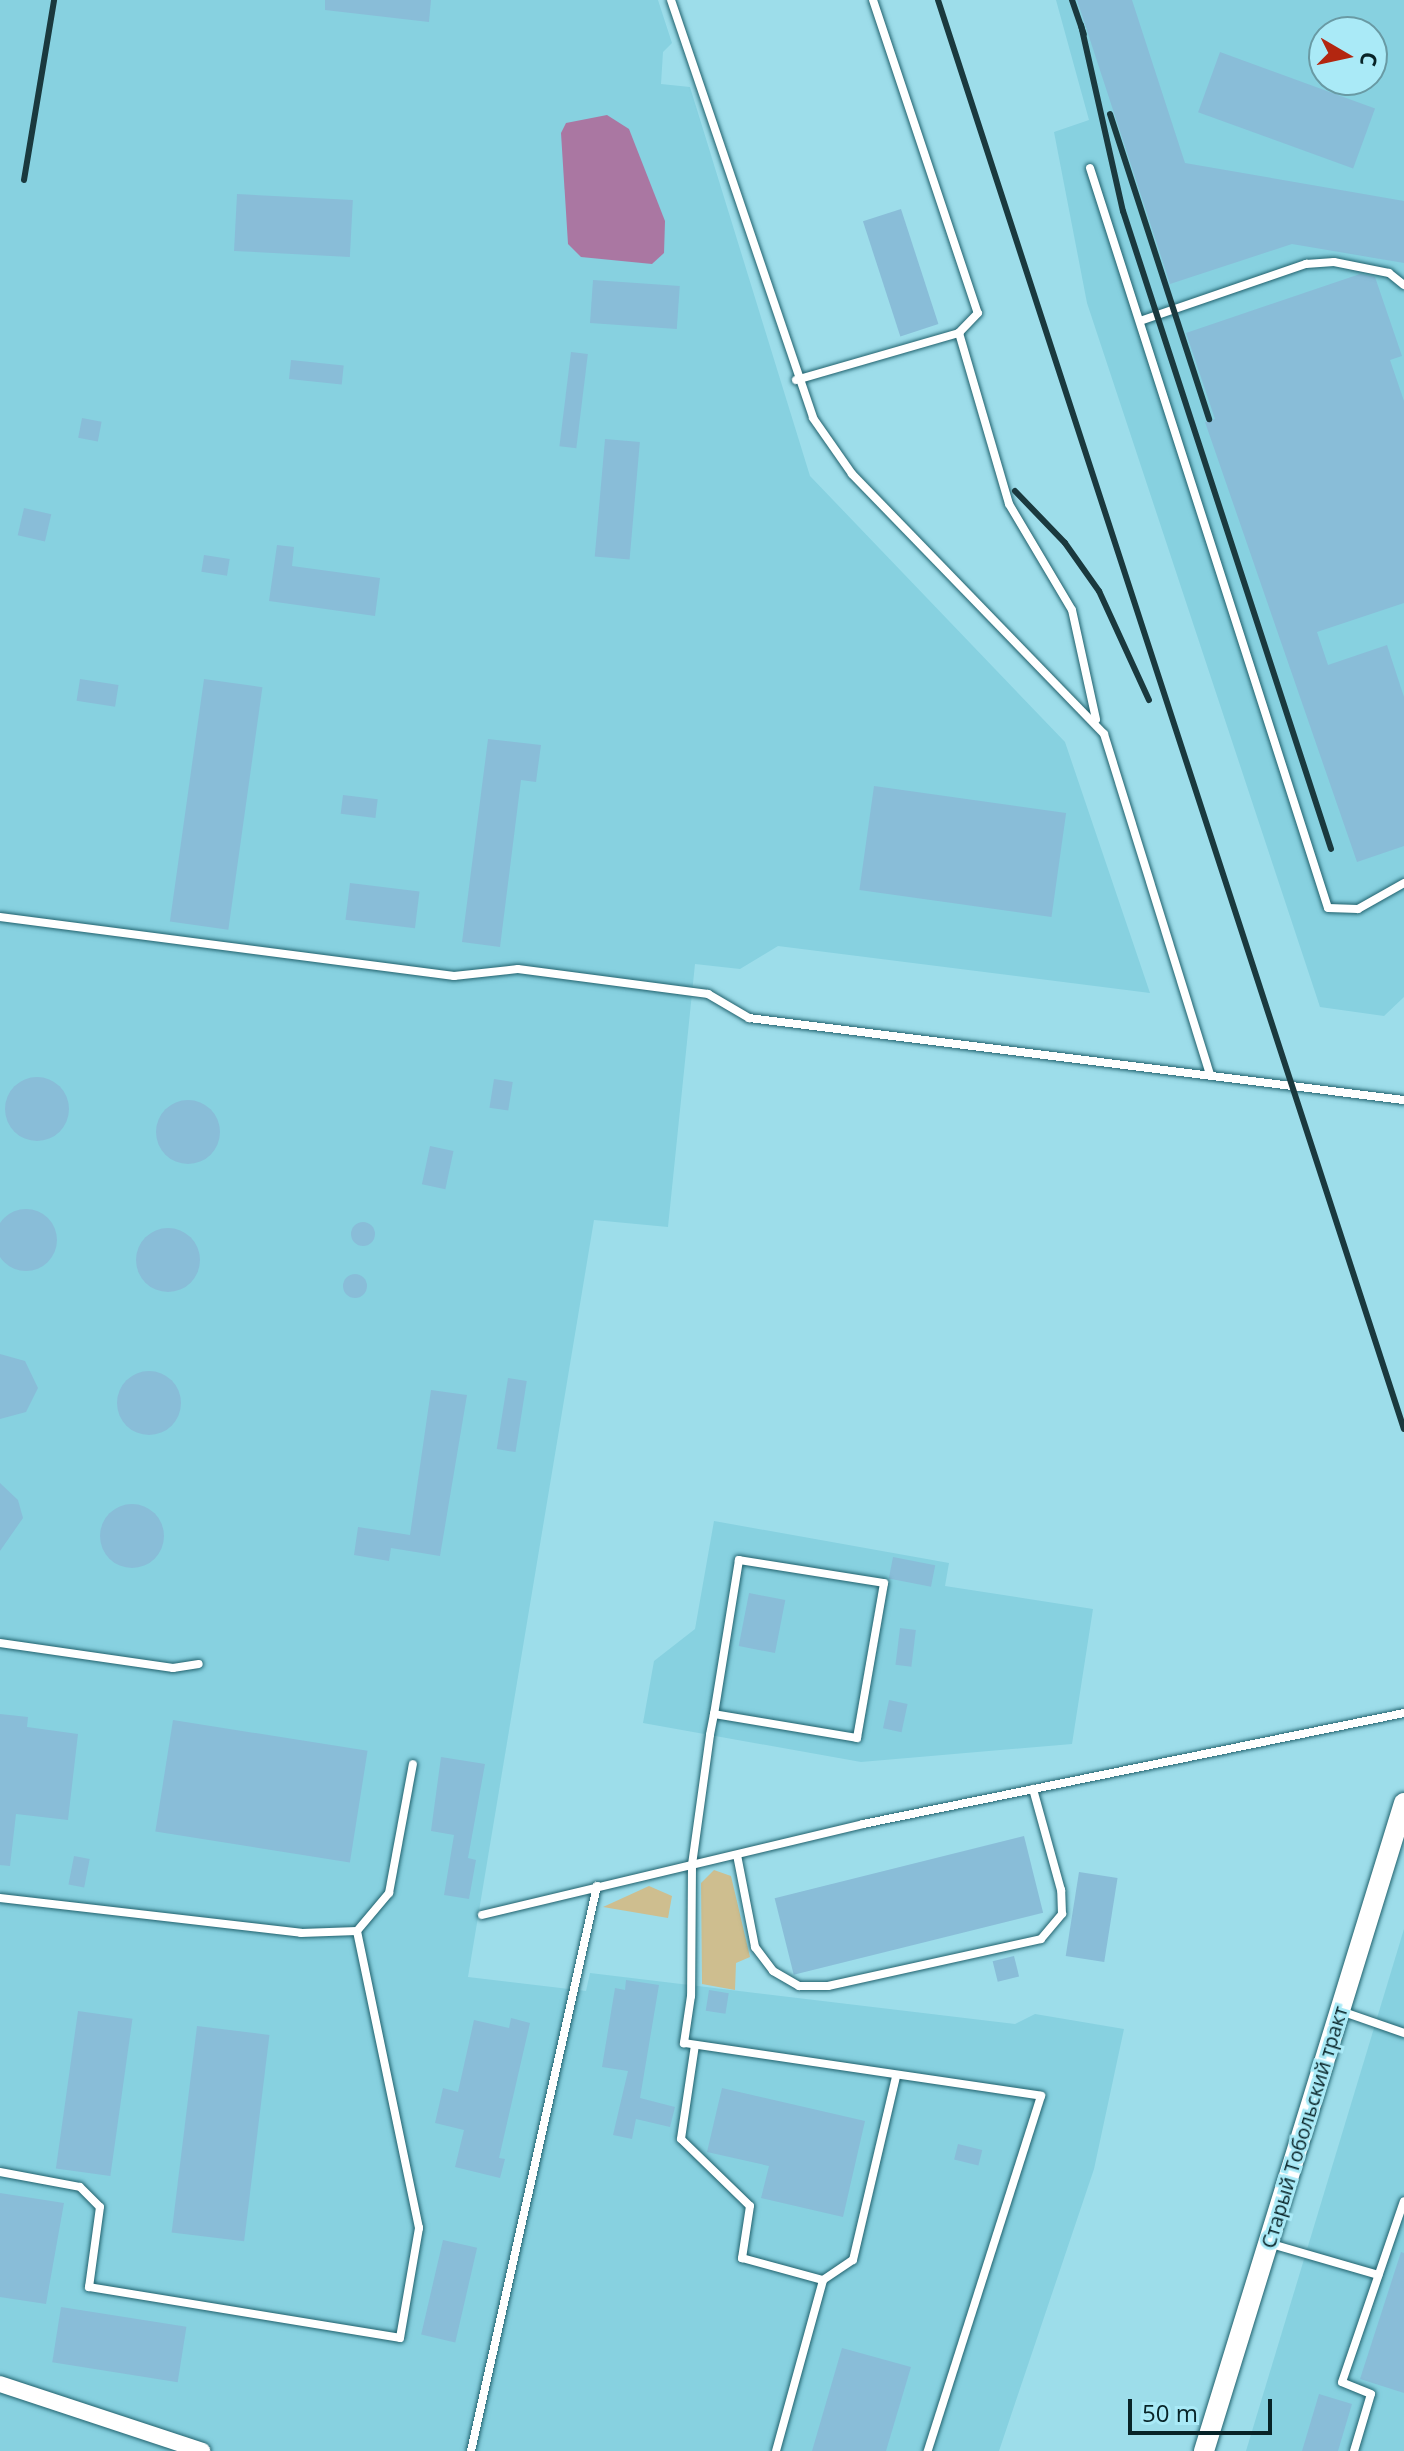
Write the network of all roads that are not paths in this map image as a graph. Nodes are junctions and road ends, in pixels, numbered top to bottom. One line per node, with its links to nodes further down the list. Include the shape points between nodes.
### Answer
1 (671, 0): 7 (lane)
2 (873, 0): 6 (lane, via 978,313)
3 (1090, 168): 5 (lane)
4 (1404, 285): 5 (lane, via 1389,273 1334,262 1306,264)
5 (1140, 321): 9 (lane, via 1328,908 1358,909)
6 (959, 333): 7 (lane); 8 (lane, via 1009,504 1072,610)
7 (796, 380): 8 (lane, via 829,446 852,474)
8 (1096, 721): 11 (lane, via 1110,749)
9 (1404, 883)
10 (0, 917): 11 (lane, via 454,976 518,969 565,975 708,994 749,1018)
11 (1210, 1074): 12 (lane)
12 (1404, 1100)
13 (0, 1643): 14 (lane, via 173,1668)
14 (199, 1664)
15 (1404, 1713): 18 (lane)
16 (714, 1714): 16 (lane, via 739,1560 884,1583 857,1738); 21 (lane)
17 (413, 1764): 25 (lane, via 389,1893)
18 (1033, 1789): 20 (lane); 20 (lane, via 1061,1890 1062,1914 1041,1939 828,1986 799,1986 773,1971 755,1947)
19 (1404, 1803): 26 (street, Старый Тобольский тракт)
20 (737, 1855): 21 (lane)
21 (692, 1865): 22 (lane); 28 (lane, via 691,1996 684,2043)
22 (597, 1886): 24 (lane); 37 (lane)
23 (0, 1898): 25 (lane, via 301,1933)
24 (482, 1915)
25 (357, 1931): 30 (lane, via 419,2228 400,2338 89,2287 100,2207 80,2187)
26 (1340, 2011): 27 (lane); 32 (street, Старый Тобольский тракт)
27 (1404, 2033)
28 (695, 2045): 29 (lane); 34 (lane, via 681,2139 750,2206 742,2258)
29 (896, 2076): 34 (lane, via 853,2260); 39 (lane, via 1041,2096)
30 (0, 2172)
31 (1404, 2201): 33 (lane)
32 (1268, 2243): 33 (lane); 40 (street, Старый Тобольский тракт)
33 (1378, 2275): 41 (lane, via 1342,2382 1371,2394)
34 (823, 2280): 38 (lane)
35 (0, 2384): 36 (street)
36 (202, 2451)
37 (471, 2451)
38 (776, 2451)
39 (928, 2451)
40 (1204, 2451)
41 (1354, 2451)

